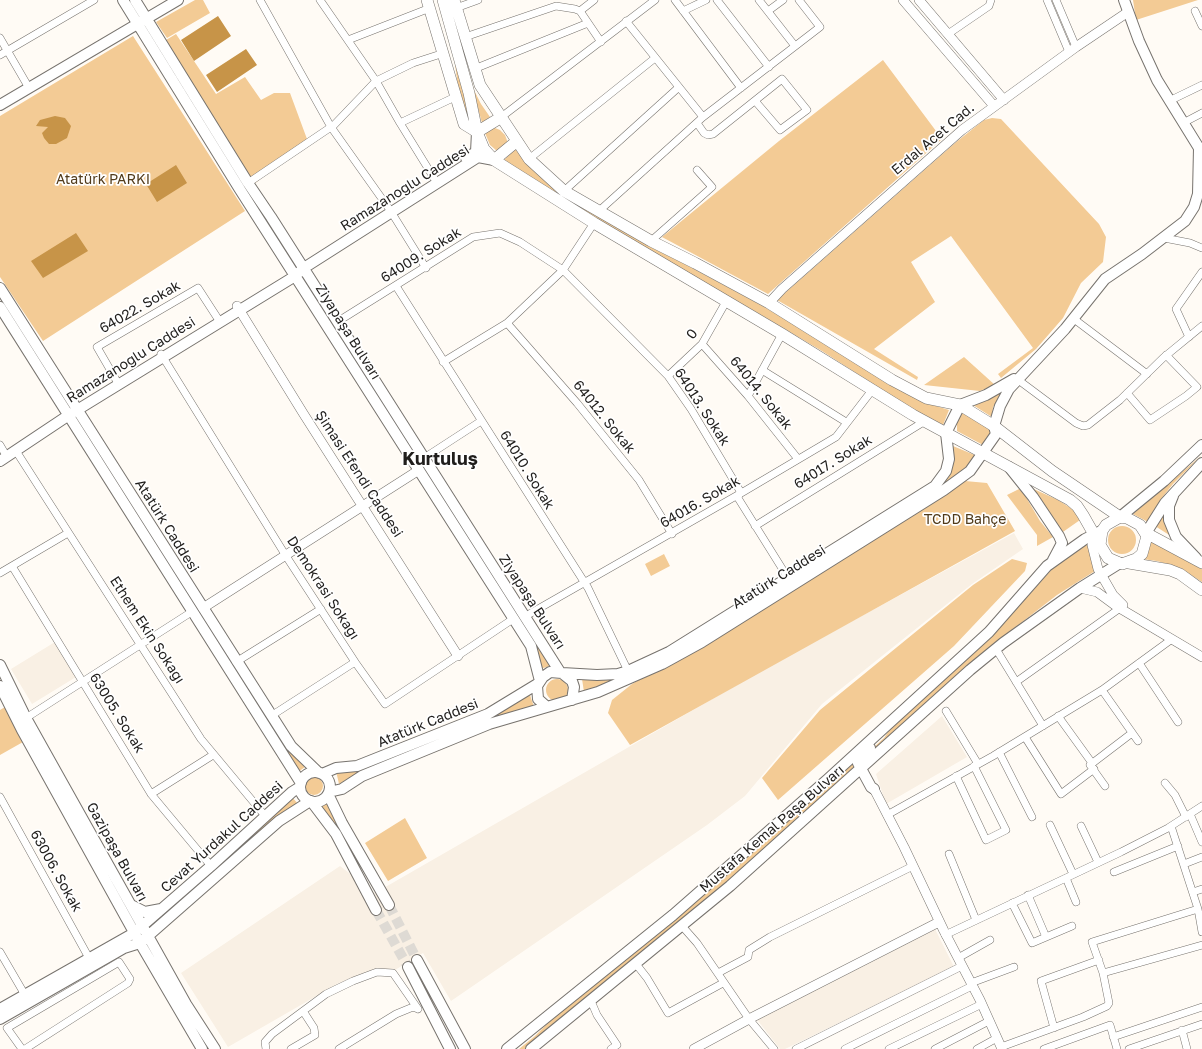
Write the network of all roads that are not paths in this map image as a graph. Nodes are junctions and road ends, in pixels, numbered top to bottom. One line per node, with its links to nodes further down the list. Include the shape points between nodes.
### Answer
1 (94, 0): 41 (street)
2 (124, 0): 33 (main road, Ziyapaşa Bulvarı)
3 (135, 0): 30 (main road, Ziyapaşa Bulvarı)
4 (178, 0): 30 (main road)
5 (260, 0): 65 (street)
6 (443, 0): 66 (main road, via 469,92)
7 (478, 0): 24 (street)
8 (594, 0): 25 (street)
9 (655, 0): 31 (street)
10 (675, 0): 26 (street)
11 (706, 0): 26 (street)
12 (717, 0): 46 (street)
13 (759, 0): 28 (street)
14 (783, 0): 28 (street)
15 (799, 0): 40 (street, via 820,27)
16 (902, 0): 58 (street)
17 (919, 0): 35 (street)
18 (991, 0): 35 (street, via 989,6)
19 (1047, 0): 42 (street)
20 (1056, 0): 42 (street)
21 (1124, 0): 29 (main road)
22 (323, 1): 38 (street)
23 (430, 3): 38 (street); 43 (main road); 53 (main road, via 450,54)
24 (455, 4): 36 (main road)
25 (580, 11): 32 (street); 36 (street, via 556,6)
26 (683, 11): 52 (street)
27 (1195, 11): 34 (street)
28 (768, 12): 40 (street)
29 (1128, 12): 42 (street, Erdal Acet Cad.); 55 (main road, via 1139,42)
30 (146, 18): 33 (main road); 73 (main road, Ziyapaşa Bulvarı)
31 (626, 21): 39 (street); 45 (street)
32 (588, 23): 39 (street); 47 (street)
33 (137, 24): 51 (main road); 82 (main road, Ziyapaşa Bulvarı)
34 (1202, 26)
35 (948, 34): 54 (street)
36 (465, 37): 47 (main road)
37 (0, 38): 41 (street)
38 (348, 40): 48 (street)
39 (601, 42): 61 (street)
40 (795, 46): 46 (street)
41 (7, 50): 44 (street); 51 (street)
42 (1072, 50): 54 (street, Erdal Acet Cad.)
43 (444, 53): 48 (street, via 413,63); 53 (main road)
44 (0, 55)
45 (655, 58): 50 (street); 70 (street)
46 (768, 67): 52 (street)
47 (474, 69): 61 (main road, via 480,85)
48 (376, 81): 64 (street); 65 (street)
49 (1202, 85): 55 (street)
50 (679, 87): 60 (street); 74 (street)
51 (29, 88): 57 (main road)
52 (741, 88): 60 (street)
53 (455, 97): 64 (street); 66 (main road, via 464,124)
54 (1004, 100): 58 (street, Erdal Acet Cad.)
55 (1169, 101): 63 (main road)
56 (756, 102): 56 (street, via 780,130 807,110 782,79); 62 (street, via 713,134 704,133)
57 (0, 105)
58 (994, 106): 88 (street, Erdal Acet Cad., via 962,130)
59 (1202, 113): 63 (street)
60 (704, 117): 62 (street)
61 (500, 118): 66 (main road); 67 (main road)
62 (697, 123): 76 (street)
63 (1183, 123): 68 (main road)
64 (400, 124): 72 (street)
65 (331, 127): 73 (street); 75 (street)
66 (476, 132): 69 (main road, via 484,149); 72 (main road, Ramazanoğlu Caddesi, via 476,152)
67 (517, 141): 69 (main road); 70 (main road)
68 (1201, 149): 78 (main road, via 1198,194 1194,207 1185,221)
69 (494, 160): 72 (main road, Ramazanoğlu Caddesi, via 480,157); 77 (main road)
70 (530, 160): 74 (main road)
71 (697, 170): 79 (street, via 712,187)
72 (436, 181): 75 (main road, Ramazanoğlu Caddesi)
73 (248, 183): 82 (main road, Ziyapaşa Bulvarı)
74 (564, 191): 76 (main road)
75 (390, 210): 81 (street); 82 (main road, Ramazanoğlu Caddesi)
76 (599, 211): 79 (main road)
77 (594, 223): 83 (street); 87 (main road)
78 (1164, 238): 80 (street); 91 (main road, via 1105,279)
79 (651, 241): 88 (main road)
80 (1202, 248)
81 (426, 268): 83 (street, 64009. Sokak, via 473,237 500,233 520,242); 85 (street, 64009. Sokak)
82 (298, 270): 90 (main road, Ramazanoğlu Caddesi); 93 (main road, Ziyapaşa Bulvarı); 125 (main road, Ziyapaşa Bulvarı)
83 (563, 270): 94 (street); 104 (street, 64013. Sokak)
84 (1202, 272): 97 (street, via 1176,309)
85 (396, 286): 93 (street, 64009. Sokak); 101 (street, 64010. Sokak)
86 (0, 288): 111 (main road, Atatürk Caddesi)
87 (726, 300): 96 (main road); 98 (street, 0)
88 (768, 304): 110 (main road, via 926,398)
89 (0, 307): 111 (main road, Atatürk Caddesi)
90 (238, 308): 92 (main road, Ramazanoğlu Caddesi); 128 (street, Şimasi Efendi Caddesi)
91 (1074, 319): 103 (street); 105 (main road)
92 (219, 320): 100 (main road, Ramazanoğlu Caddesi); 106 (street, 64022. Sokak, via 198,288 97,347)
93 (337, 322): 121 (main road, Ziyapaşa Bulvarı)
94 (507, 323): 101 (street); 134 (street, 64012. Sokak, via 639,480)
95 (1202, 326): 97 (street)
96 (782, 334): 102 (street); 107 (main road)
97 (1189, 337): 99 (street)
98 (702, 344): 104 (street, 0); 109 (street, 64014. Sokak)
99 (1166, 355): 103 (street); 108 (street, via 1197,386 1150,420)
100 (162, 356): 106 (main road, Ramazanoğlu Caddesi); 135 (street, Demokrasi Sokağı)
101 (443, 362): 112 (street, 64010. Sokak)
102 (762, 370): 109 (street); 114 (street)
103 (1147, 374): 108 (street)
104 (668, 376): 127 (street, 64013. Sokak, via 696,416 740,491)
105 (1018, 378): 108 (street, via 1083,426 1096,421); 110 (main road, via 986,396); 115 (main road, Atatürk Caddesi, via 1000,406)
106 (118, 383): 111 (main road, Ramazanoğlu Caddesi)
107 (873, 389): 113 (main road); 114 (street, 64016. Sokak)
108 (1127, 393)
109 (748, 396): 122 (street, 64014. Sokak)
110 (960, 405): 115 (main road); 116 (main road)
111 (74, 411): 120 (main road, Ramazanoğlu Caddesi); 147 (main road, Atatürk Caddesi)
112 (481, 421): 121 (street); 143 (street, 64010. Sokak)
113 (925, 421): 116 (main road); 130 (street, 64017. Sokak)
114 (846, 422): 122 (street, 64016. Sokak, via 836,437)
115 (994, 426): 119 (main road, Atatürk Caddesi, via 996,434); 129 (main road, via 1052,471)
116 (946, 433): 119 (main road); 142 (main road, Atatürk Caddesi, via 949,459 946,471 935,486)
117 (0, 445): 120 (street, Ethem Ekin Sokağı)
118 (1202, 445): 129 (main road)
119 (983, 452): 124 (main road); 168 (main road, Atatürk Caddesi, via 970,471 944,490 702,642 622,683)
120 (8, 456): 132 (street, Ethem Ekin Sokağı)
121 (424, 458): 149 (main road, Ziyapaşa Bulvarı)
122 (798, 459): 127 (street, 64016. Sokak)
123 (1202, 463): 126 (main road)
124 (1008, 466): 131 (main road, via 1070,500); 138 (main road, via 1062,543)
125 (419, 470): 128 (street); 150 (main road, Ziyapaşa Bulvarı)
126 (1175, 490): 133 (main road); 136 (main road, via 1169,506 1169,520 1176,537)
127 (739, 495): 130 (street, 64013. Sokak, via 738,498); 134 (street, 64016. Sokak)
128 (363, 506): 135 (street); 154 (street, Şimasi Efendi Caddesi)
129 (1120, 517): 131 (main road, via 1112,520); 133 (main road, via 1140,525)
130 (755, 526): 142 (street, 64013. Sokak)
131 (1098, 532): 137 (main road, via 1100,545 1108,558); 138 (main road); 141 (street, via 1092,545)
132 (68, 533): 139 (street); 152 (street, Ethem Ekin Sokağı)
133 (1146, 533): 136 (main road); 137 (main road, via 1142,554)
134 (672, 534): 143 (street, 64016. Sokak)
135 (286, 556): 147 (street); 148 (street, Demokrasi Sokağı)
136 (1199, 561)
137 (1125, 563): 141 (main road, Mustafa Kemal Paşa Bulvarı); 145 (main road, via 1170,570)
138 (1050, 564): 175 (main road, Mustafa Kemal Paşa Bulvarı, via 989,632)
139 (12, 566): 140 (street); 164 (street, 63005. Sokak)
140 (0, 573)
141 (1101, 574): 144 (main road, Mustafa Kemal Paşa Bulvarı); 146 (street)
142 (788, 578): 160 (main road, Atatürk Caddesi, via 668,652)
143 (584, 584): 149 (street, 64016. Sokak); 160 (street, 64010. Sokak)
144 (1080, 588): 146 (street, via 1097,592); 153 (main road, Mustafa Kemal Paşa Bulvarı)
145 (1202, 590)
146 (1124, 608): 151 (street); 163 (street)
147 (198, 609): 152 (street); 156 (main road, Atatürk Caddesi); 192 (main road, Atatürk Caddesi)
148 (321, 609): 156 (street); 157 (street, Demokrasi Sokağı)
149 (524, 617): 161 (main road, Ziyapaşa Bulvarı)
150 (513, 619): 154 (street, Demokrasi Sokağı); 162 (main road, Ziyapaşa Bulvarı, via 531,646)
151 (1172, 639): 155 (street); 158 (street)
152 (141, 645): 164 (street); 181 (street, Ethem Ekin Sokağı)
153 (998, 647): 163 (street); 182 (main road, Mustafa Kemal Paşa Bulvarı)
154 (458, 656): 157 (street, Demokrasi Sokağı, via 385,704)
155 (1202, 657)
156 (236, 662): 171 (main road, Atatürk Caddesi)
157 (355, 662): 171 (street)
158 (1139, 663): 166 (street); 174 (street)
159 (0, 665): 167 (main road, Gazipaşa Bulvarı)
160 (628, 671): 161 (main road, Atatürk Caddesi, via 597,675)
161 (561, 672): 162 (main road, via 550,672); 168 (main road, via 572,681)
162 (539, 682): 169 (main road, via 538,698); 186 (main road, Atatürk Caddesi, via 488,714 357,766 336,768)
163 (1016, 682): 176 (street)
164 (82, 683): 173 (street); 196 (street, 63005. Sokak)
165 (0, 686): 167 (main road, Gazipaşa Bulvarı)
166 (1102, 690): 172 (street); 177 (street)
167 (6, 698): 173 (main road, Gazipaşa Bulvarı); 234 (main road, Gazipaşa Bulvarı)
168 (572, 700): 169 (main road)
169 (547, 707): 195 (main road, Atatürk Caddesi, via 489,724 362,776 342,789)
170 (946, 711): 183 (street)
171 (271, 716): 186 (main road, Atatürk Caddesi, via 291,746)
172 (1058, 716): 176 (street); 185 (street)
173 (26, 718): 223 (main road, Gazipaşa Bulvarı)
174 (1178, 722)
175 (889, 723): 184 (main road, via 885,735 863,755); 187 (main road, Mustafa Kemal Paşa Bulvarı)
176 (1043, 726): 178 (street)
177 (1132, 733): 179 (street); 185 (street)
178 (1025, 737): 180 (street); 185 (street, via 1061,794)
179 (1138, 741)
180 (999, 752): 183 (street); 203 (street)
181 (213, 755): 196 (street); 202 (street, Ethem Ekin Sokağı)
182 (872, 759): 184 (main road, Mustafa Kemal Paşa Bulvarı); 190 (main road)
183 (976, 765): 188 (street); 188 (street, via 1006,830 986,840)
184 (862, 766): 187 (main road, via 855,761 838,774); 189 (main road, Mustafa Kemal Paşa Bulvarı); 190 (main road)
185 (1093, 766): 193 (street)
186 (321, 774): 192 (main road, via 314,772 306,776); 195 (main road, via 329,783)
187 (834, 774): 278 (main road, Mustafa Kemal Paşa Bulvarı, via 673,915)
188 (956, 776): 200 (street)
189 (851, 778): 190 (main road, via 860,776); 231 (main road, Mustafa Kemal Paşa Bulvarı)
190 (868, 779): 194 (main road)
191 (1165, 783): 201 (street)
192 (301, 785): 198 (main road, via 302,794); 202 (main road, Cevat Yurdakul Caddesi)
193 (1105, 786)
194 (874, 789): 200 (street)
195 (328, 793): 198 (main road, via 319,801); 224 (main road, via 342,823)
196 (150, 794): 213 (street, 63005. Sokak)
197 (0, 797): 242 (street, 63006. Sokak)
198 (311, 801): 227 (main road, via 336,834); 236 (main road, Cevat Yurdakul Caddesi, via 279,821)
199 (1202, 806): 201 (street)
200 (887, 815): 214 (street)
201 (1188, 815): 206 (street); 207 (street)
202 (266, 817): 213 (main road, Cevat Yurdakul Caddesi)
203 (1032, 817)
204 (1050, 825): 216 (street)
205 (1080, 826): 211 (street)
206 (1171, 826): 208 (street); 211 (street)
207 (1202, 842)
208 (1178, 846): 212 (street); 215 (street)
209 (949, 854): 228 (street)
210 (1202, 857): 212 (street)
211 (1098, 862): 216 (street)
212 (1184, 864): 219 (street)
213 (211, 866): 225 (main road, Cevat Yurdakul Caddesi)
214 (913, 866): 229 (street); 249 (street, via 770,937 749,950 748,957)
215 (1114, 872)
216 (1073, 874): 217 (street)
217 (1066, 878): 220 (street); 221 (street)
218 (1202, 889): 219 (street)
219 (1193, 892): 226 (street)
220 (1028, 895): 222 (street); 237 (street)
221 (1076, 902)
222 (1012, 903): 228 (street); 237 (street, via 1030,942)
223 (131, 905): 225 (main road, via 145,912); 230 (main road, Gazipaşa Bulvarı)
224 (389, 905)
225 (163, 908): 230 (main road, Cevat Yurdakul Caddesi)
226 (1198, 909): 233 (street); 244 (street, via 1092,942)
227 (376, 910)
228 (976, 920): 235 (street)
229 (940, 922): 235 (street); 261 (street)
230 (143, 926): 234 (main road, Cevat Yurdakul Caddesi); 236 (main road, Gazipaşa Bulvarı)
231 (682, 926): 246 (main road, Mustafa Kemal Paşa Bulvarı); 249 (street)
232 (1072, 926): 237 (street)
233 (1202, 932)
234 (134, 933): 239 (main road, Gazipaşa Bulvarı); 242 (main road, Cevat Yurdakul Caddesi)
235 (946, 935): 245 (street)
236 (149, 936): 239 (main road, Cevat Yurdakul Caddesi); 256 (main road, Gazipaşa Bulvarı)
237 (1046, 937)
238 (990, 940): 245 (street)
239 (140, 943): 256 (main road, Gazipaşa Bulvarı); 260 (main road, Cevat Yurdakul Caddesi, via 124,948)
240 (1202, 945): 250 (street)
241 (0, 952): 253 (street)
242 (89, 958): 253 (main road, Cevat Yurdakul Caddesi)
243 (417, 960): 277 (main road)
244 (1099, 960): 250 (street); 264 (street, via 1041,981)
245 (960, 962): 252 (street); 283 (street)
246 (636, 964): 251 (street, via 648,978 668,1013); 254 (main road, Mustafa Kemal Paşa Bulvarı)
247 (408, 967): 276 (main road)
248 (1014, 967): 252 (street)
249 (718, 973): 251 (street)
250 (1103, 973): 264 (street, via 1109,1003 1107,1006)
251 (724, 983): 261 (street)
252 (972, 985): 255 (street); 284 (street)
253 (25, 995): 258 (main road, Cevat Yurdakul Caddesi)
254 (590, 1001): 279 (main road, Mustafa Kemal Paşa Bulvarı); 280 (street, via 617,1045)
255 (982, 1004): 262 (street); 285 (street)
256 (182, 1007): 271 (main road, Gazipaşa Bulvarı); 272 (main road, Gazipaşa Bulvarı)
257 (1202, 1007): 266 (street)
258 (0, 1009)
259 (303, 1011): 273 (street, via 267,1039 264,1046); 274 (street, via 314,1028 315,1035); 275 (street, via 326,994 353,981 377,972 393,973 418,1009 413,1008 396,1014)
260 (0, 1019)
261 (749, 1019): 281 (street); 282 (street)
262 (989, 1021): 267 (street); 286 (street)
263 (1202, 1024): 265 (street)
264 (1054, 1028): 267 (street)
265 (1182, 1030): 268 (street); 291 (street)
266 (1113, 1037): 288 (street, via 1110,1025); 289 (street)
267 (1000, 1045): 287 (street)
268 (1150, 1045): 290 (street)
269 (22, 1049): 270 (street, via 7,1028 119,962 130,980 128,983)
270 (25, 1049)
271 (202, 1049)
272 (215, 1049)
273 (266, 1049)
274 (291, 1049)
275 (340, 1049)
276 (450, 1049)
277 (465, 1049)
278 (507, 1049)
279 (531, 1049)
280 (611, 1049)
281 (696, 1049)
282 (774, 1049)
283 (796, 1049)
284 (845, 1049)
285 (889, 1049)
286 (935, 1049)
287 (977, 1049)
288 (1044, 1049)
289 (1117, 1049)
290 (1129, 1049)
291 (1187, 1049)

